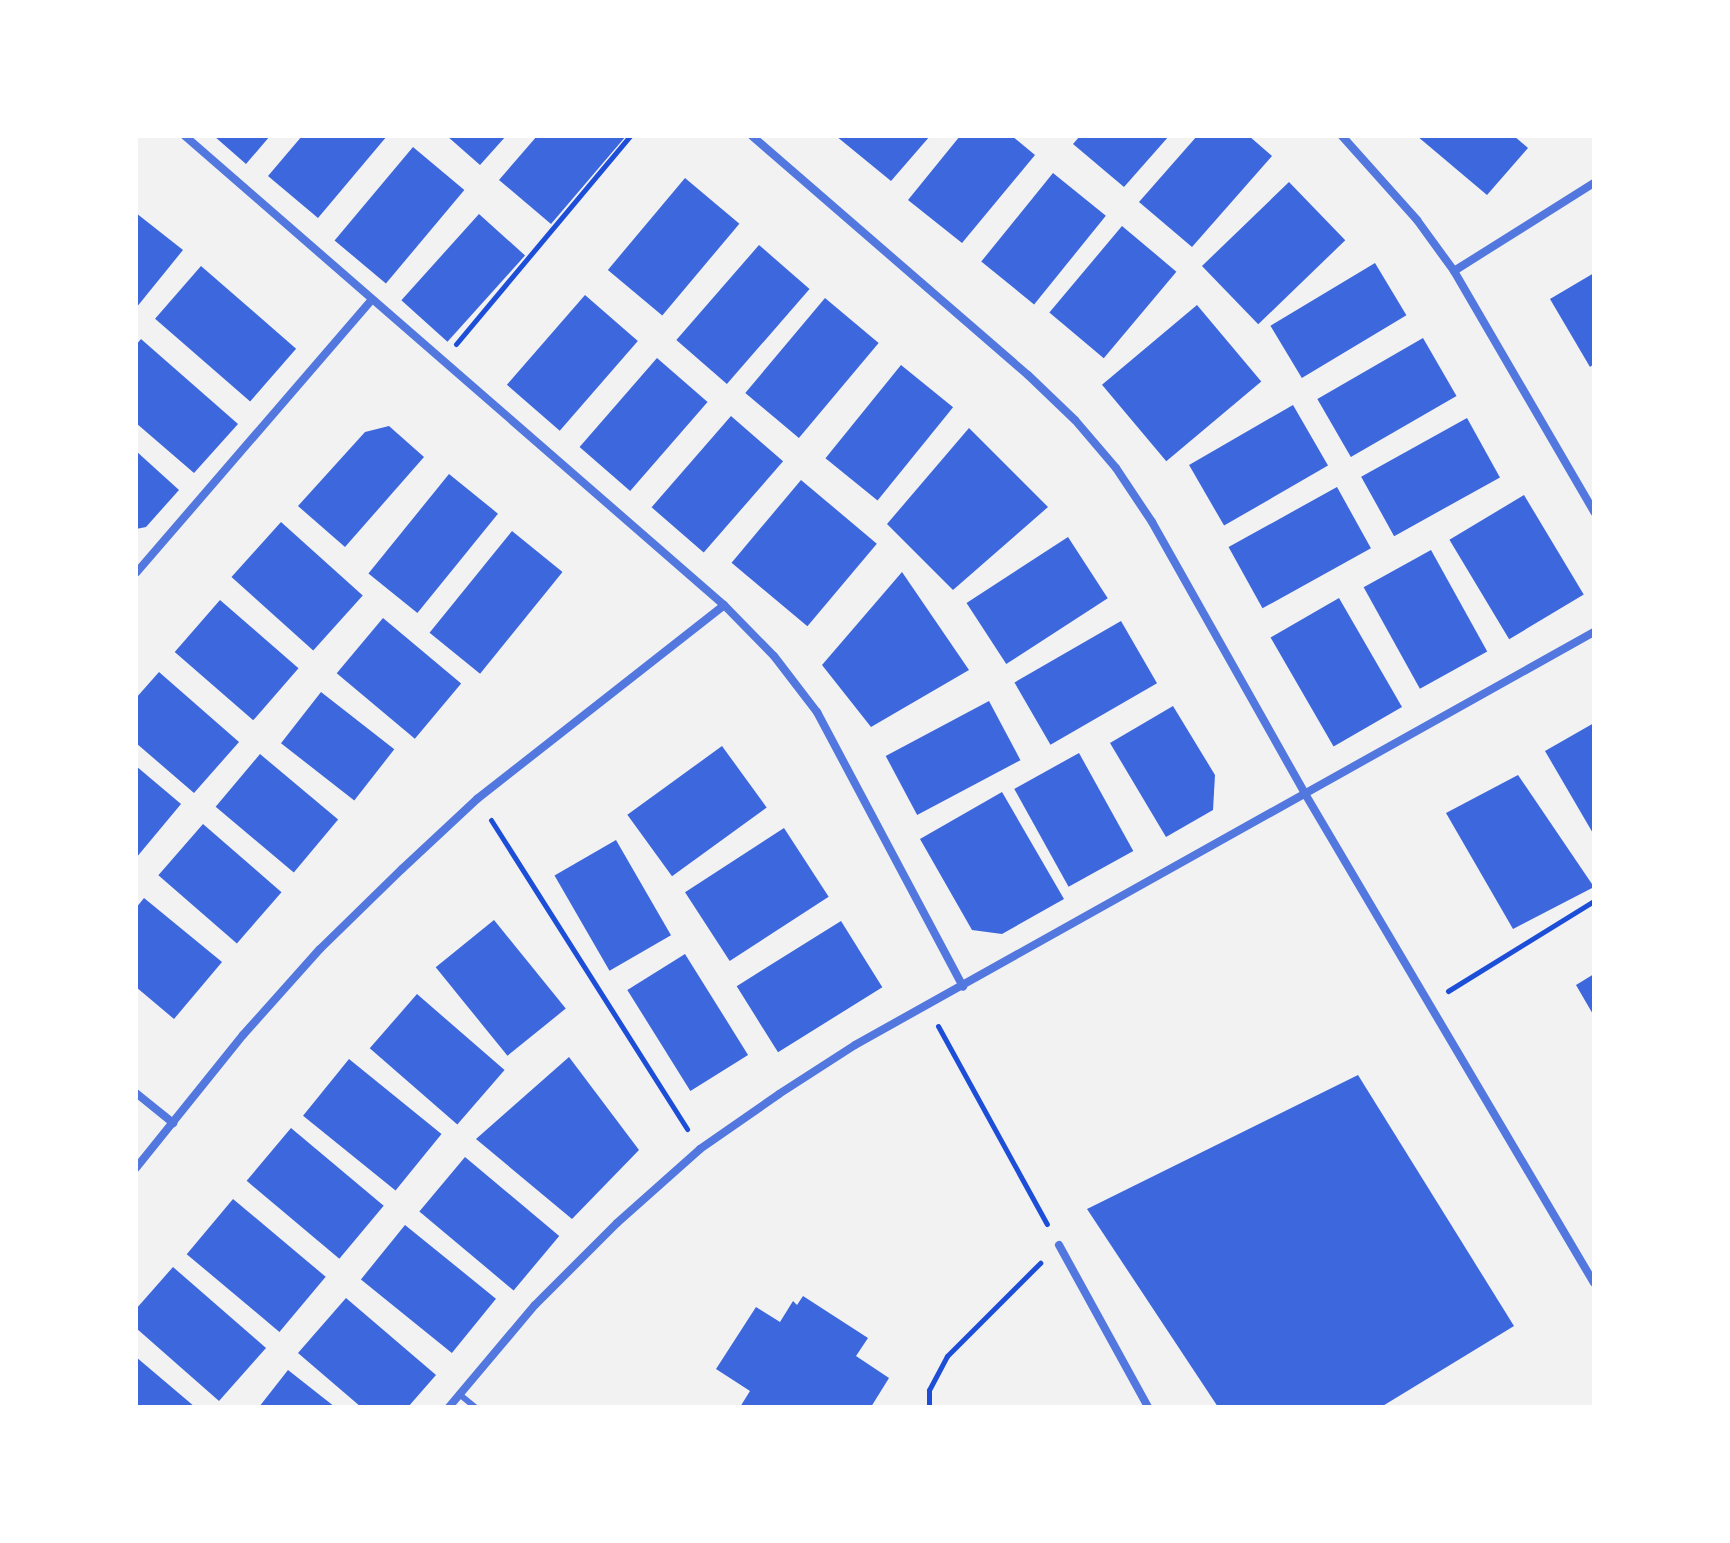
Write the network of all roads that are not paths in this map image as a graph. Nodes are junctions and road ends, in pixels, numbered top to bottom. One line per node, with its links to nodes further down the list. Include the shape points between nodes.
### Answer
1 (185, 136): 6 (street)
2 (752, 136): 11 (street, via 1028,375 1116,468 1152,522)
3 (1342, 136): 5 (street, via 1417,220)
4 (1594, 183): 5 (street)
5 (1454, 271): 7 (street)
6 (372, 300): 8 (street); 9 (street)
7 (1594, 512)
8 (138, 567)
9 (724, 605): 12 (street, via 774,656 817,712); 14 (street, via 477,799 320,949)
10 (1594, 632): 11 (street)
11 (1304, 792): 12 (street); 17 (street)
12 (963, 987): 18 (street, via 855,1045 700,1149 535,1305)
13 (136, 1093): 14 (street)
14 (173, 1123): 15 (street)
15 (136, 1168)
16 (1059, 1245): 21 (street)
17 (1594, 1283)
18 (459, 1394): 19 (street); 20 (lane)
19 (449, 1407)
20 (475, 1407)
21 (1148, 1407)

